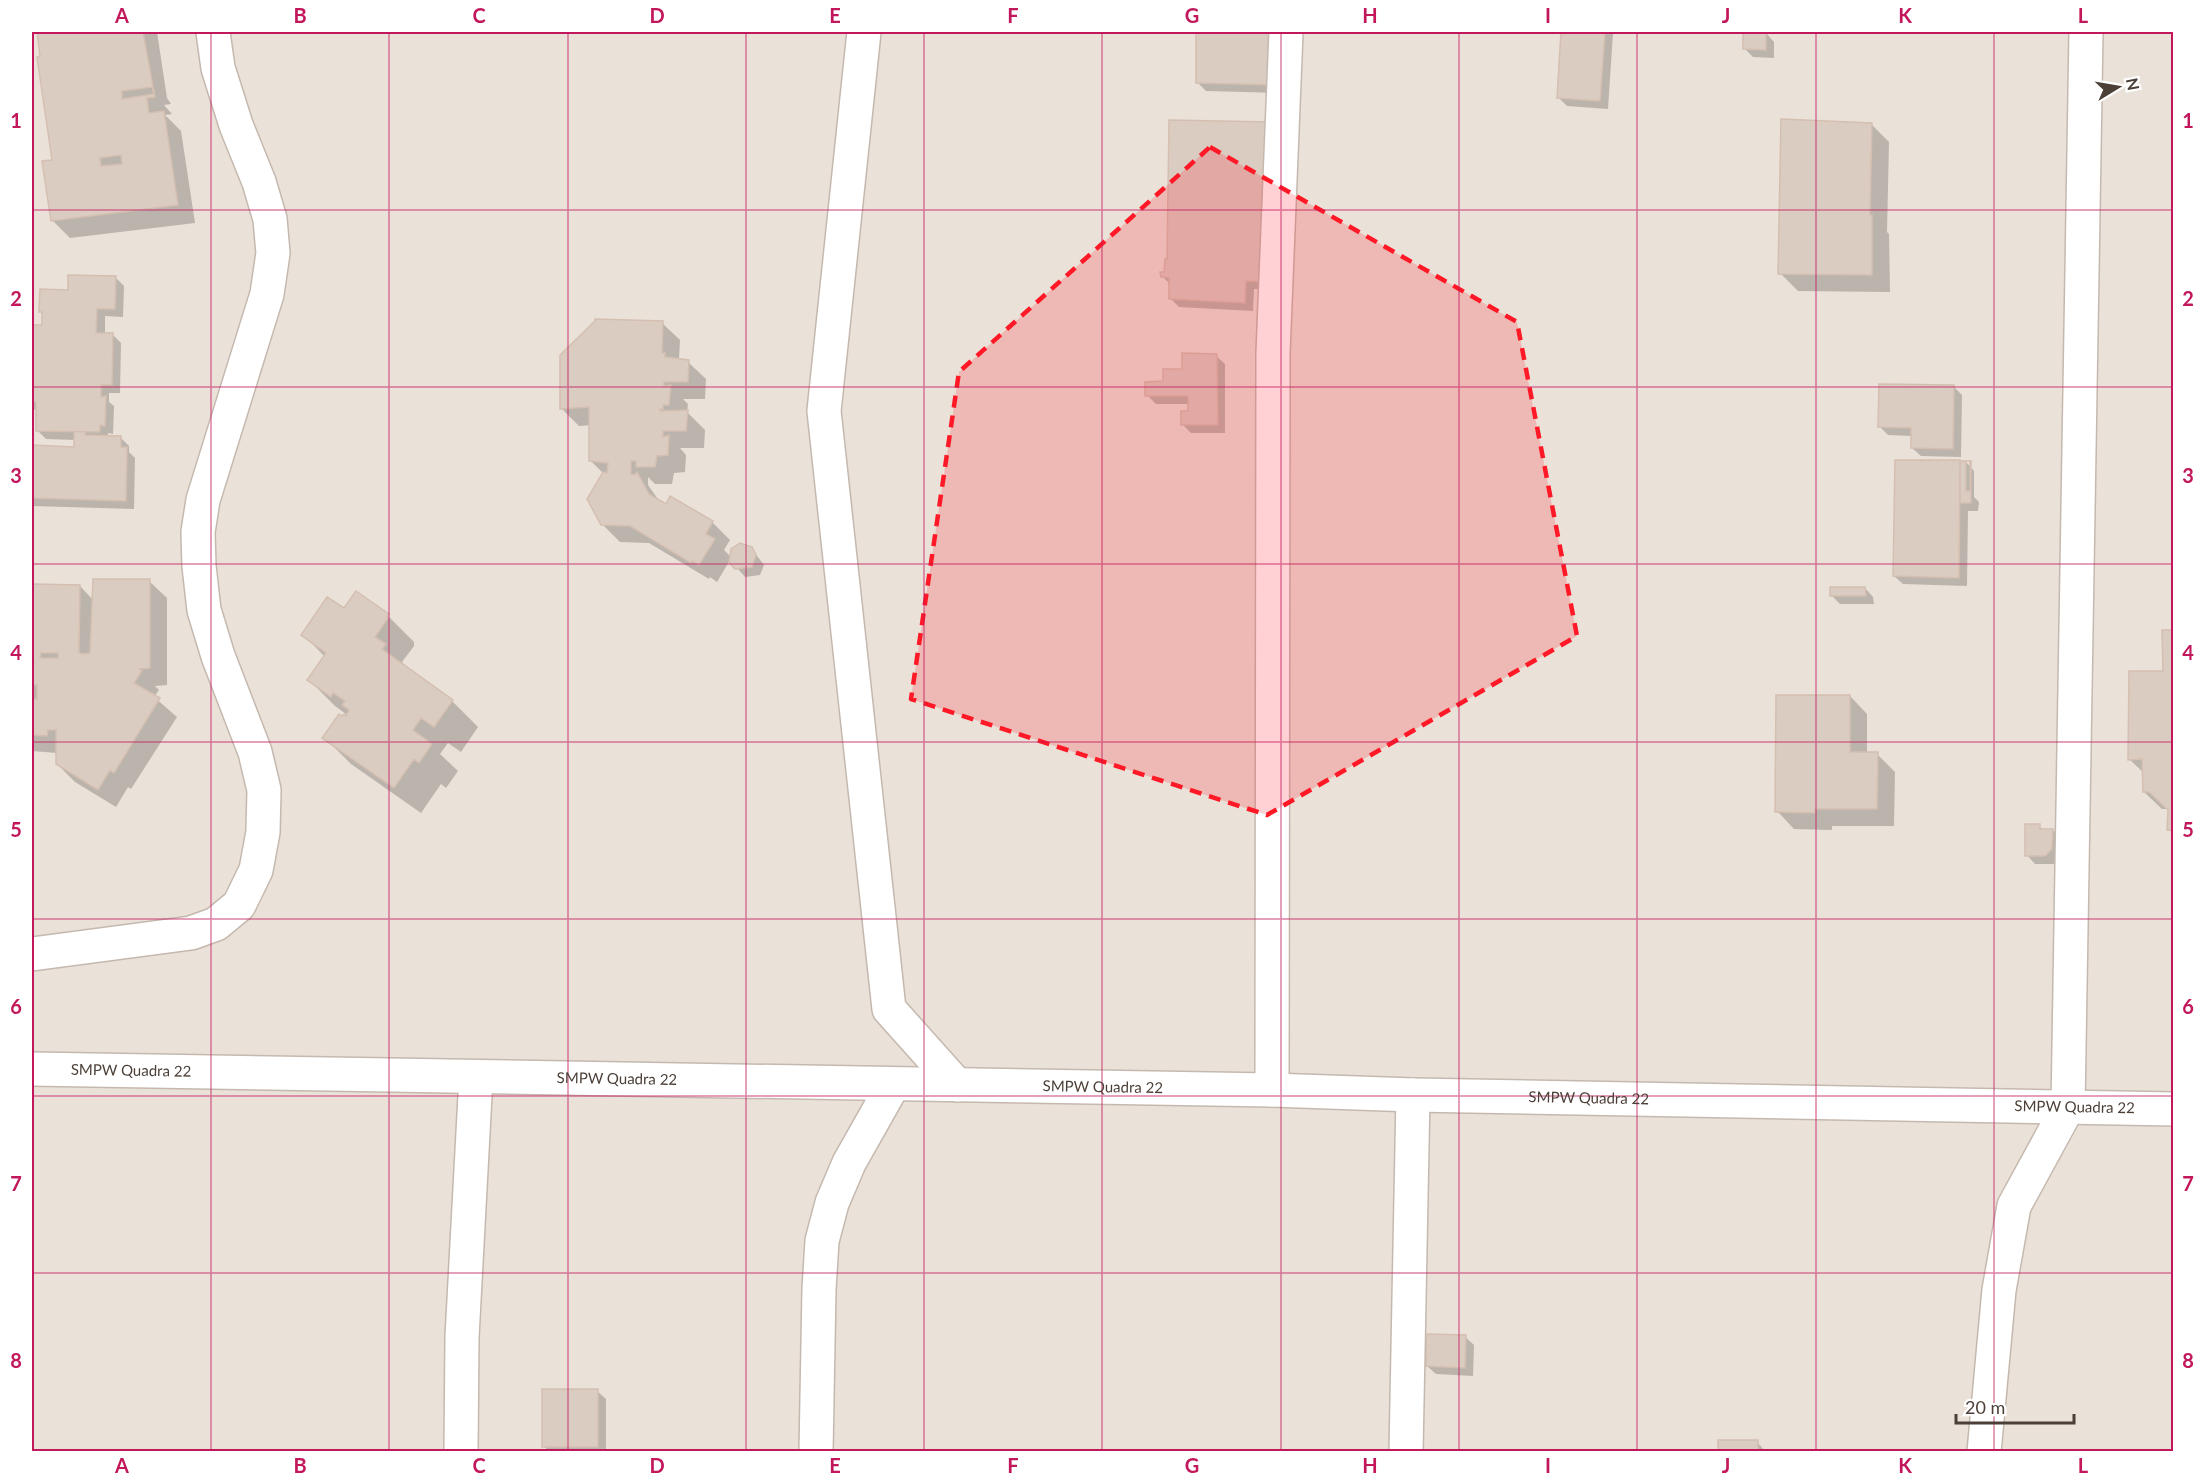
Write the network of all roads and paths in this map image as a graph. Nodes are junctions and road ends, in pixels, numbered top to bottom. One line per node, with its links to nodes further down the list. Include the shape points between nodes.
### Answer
1 (213, 32): 5 (street, via 218,68 260,182 270,219 273,253 267,294 203,500 198,531 204,609 255,752 264,790 263,832 256,870 239,905 208,927 191,933)
2 (864, 32): 9 (street, via 824,411 889,1009)
3 (1286, 32): 10 (street, via 1273,353)
4 (2086, 32): 12 (street)
5 (32, 954)
6 (32, 1069): 7 (street, SMPW Quadra 22)
7 (476, 1077): 8 (street, SMPW Quadra 22); 14 (street, via 462,1337)
8 (893, 1085): 9 (street, SMPW Quadra 22); 15 (street, via 849,1162 822,1241)
9 (957, 1085): 10 (street, SMPW Quadra 22)
10 (1272, 1090): 11 (street, SMPW Quadra 22)
11 (1413, 1095): 12 (street, SMPW Quadra 22); 16 (street)
12 (2068, 1107): 13 (street, SMPW Quadra 22); 17 (street, via 2014,1206 1999,1290)
13 (2174, 1109)
14 (461, 1452)
15 (816, 1452)
16 (1406, 1452)
17 (1984, 1452)

